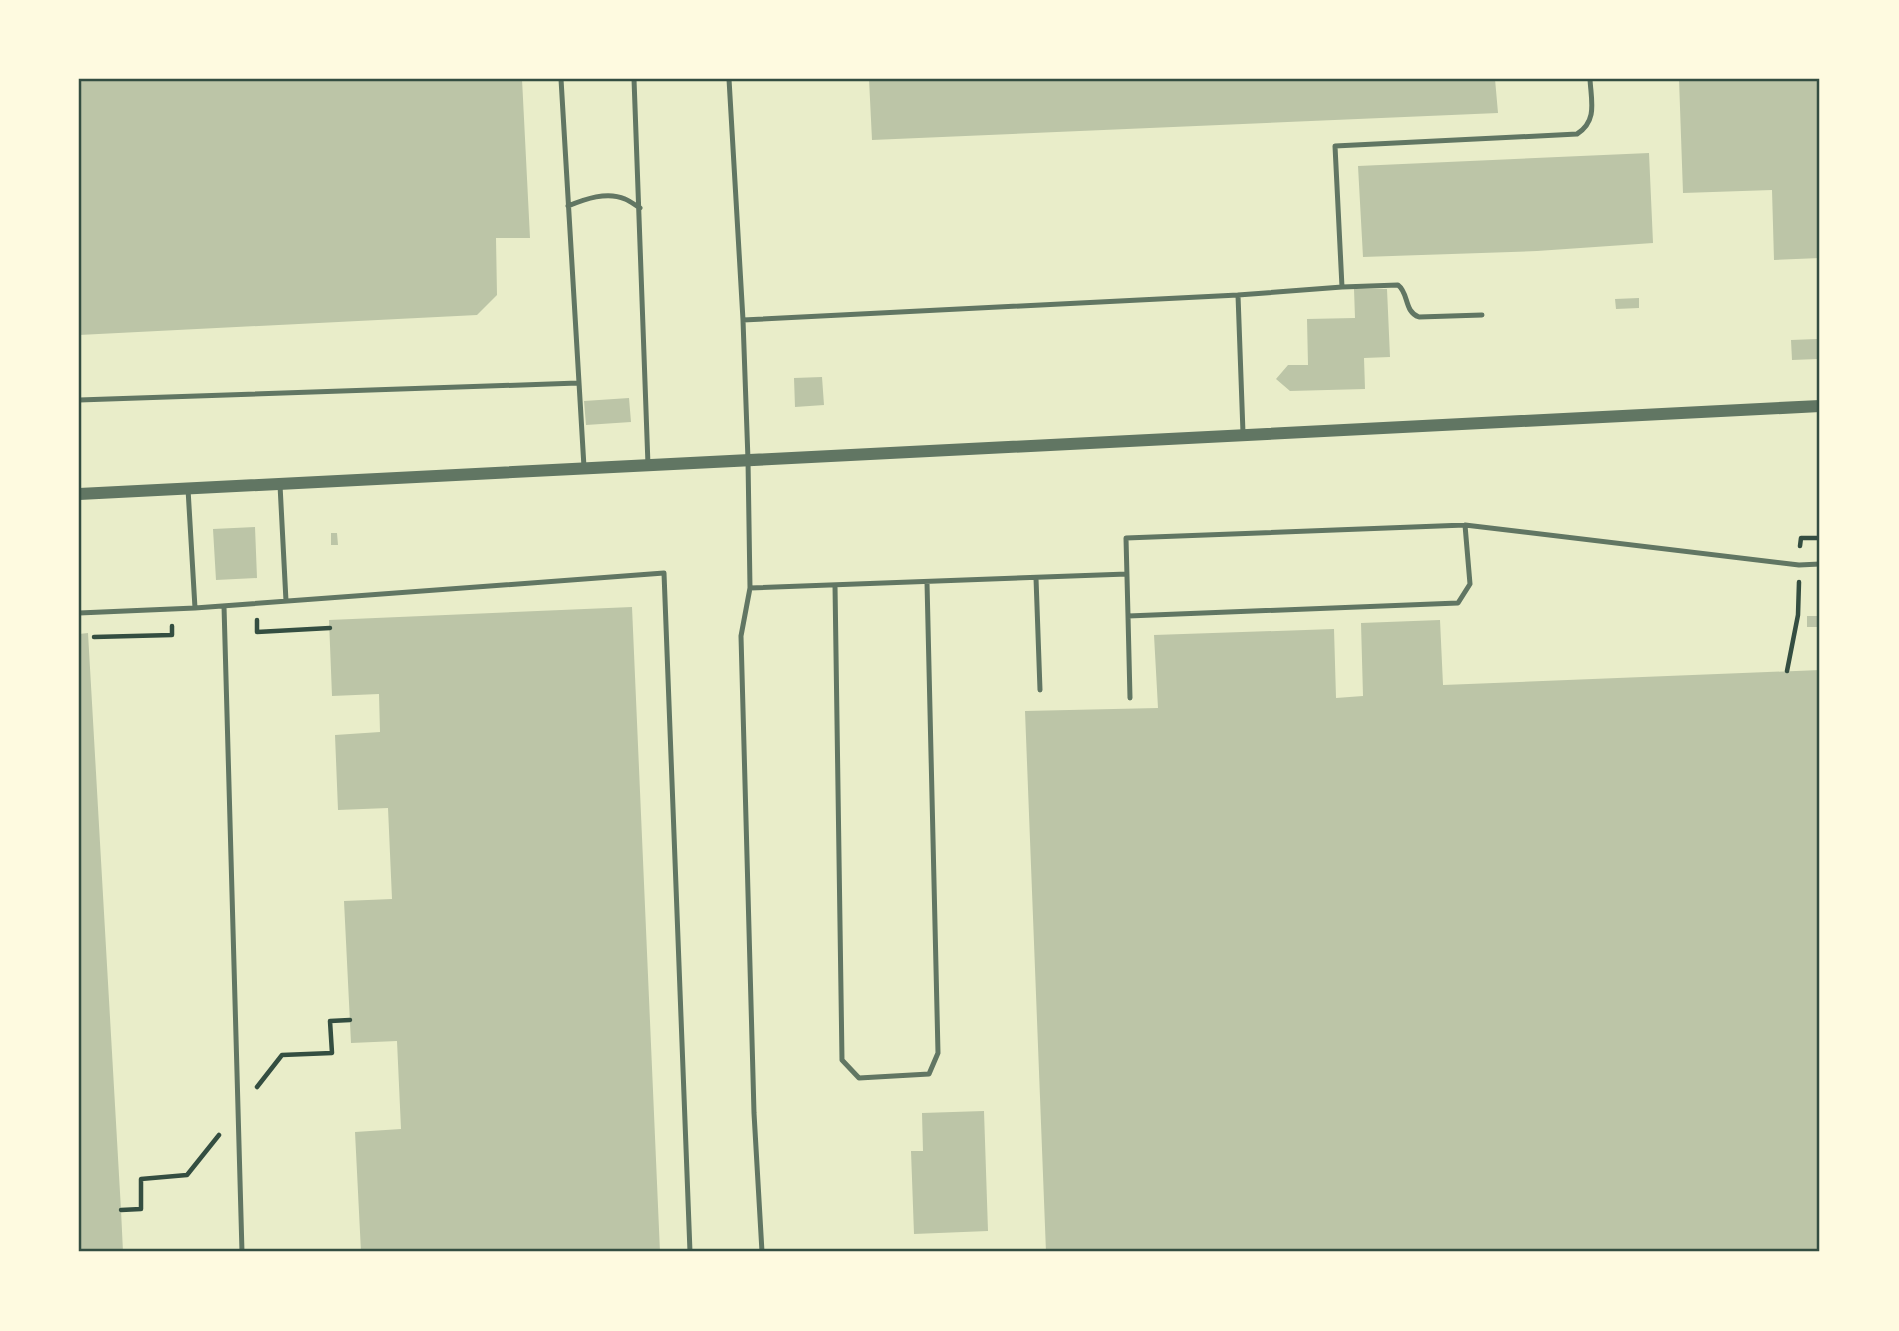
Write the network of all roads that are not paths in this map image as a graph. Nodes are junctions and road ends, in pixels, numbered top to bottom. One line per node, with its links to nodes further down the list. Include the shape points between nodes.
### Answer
1 (561, 79): 5 (lane)
2 (634, 79): 6 (lane)
3 (729, 79): 10 (lane)
4 (1590, 79): 7 (lane, via 1591,116 1577,134 1335,146)
5 (568, 206): 6 (lane, via 604,196 623,198); 11 (lane)
6 (640, 208): 16 (lane)
7 (1342, 287): 8 (lane); 9 (lane, via 1401,286 1410,312 1419,317)
8 (1238, 295): 10 (lane); 14 (lane)
9 (1482, 315)
10 (743, 320): 15 (lane)
11 (578, 383): 12 (lane); 17 (lane)
12 (79, 400)
13 (1820, 406): 14 (street)
14 (1243, 436): 15 (street)
15 (748, 460): 16 (street); 27 (lane)
16 (648, 465): 17 (street)
17 (584, 469): 18 (street)
18 (280, 484): 19 (street); 28 (lane)
19 (188, 488): 20 (street); 30 (lane)
20 (79, 494)
21 (1465, 525): 22 (lane); 23 (lane, via 1126,538); 32 (lane, via 1470,584 1458,603)
22 (1820, 564)
23 (1127, 574): 24 (lane); 32 (lane)
24 (1037, 578): 25 (lane); 33 (lane)
25 (927, 582): 26 (lane); 26 (lane, via 938,1053 929,1074 859,1078 842,1060)
26 (835, 585): 27 (lane)
27 (750, 588): 37 (lane, via 741,636)
28 (286, 601): 29 (lane); 36 (lane, via 664,573)
29 (224, 606): 30 (lane); 35 (lane)
30 (195, 608): 31 (lane)
31 (79, 613)
32 (1128, 616): 34 (lane)
33 (1040, 690)
34 (1130, 698)
35 (242, 1252)
36 (690, 1252)
37 (762, 1252)

